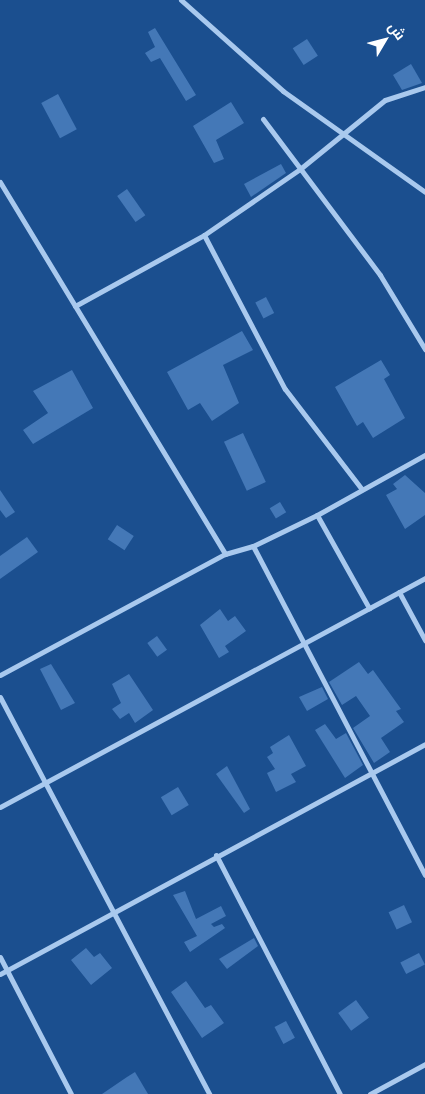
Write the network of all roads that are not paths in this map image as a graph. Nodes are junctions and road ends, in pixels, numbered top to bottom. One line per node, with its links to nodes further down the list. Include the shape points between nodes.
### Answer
1 (180, 0): 4 (street, via 284,91)
2 (425, 87): 4 (street, via 385,100)
3 (263, 119): 5 (street)
4 (341, 132): 5 (street); 7 (street)
5 (300, 169): 8 (street); 10 (street, via 380,275)
6 (0, 182): 9 (street)
7 (425, 192)
8 (204, 235): 9 (street); 12 (street, via 285,389)
9 (75, 306): 15 (street)
10 (425, 349)
11 (425, 455): 12 (street)
12 (361, 488): 13 (street)
13 (317, 515): 14 (street); 18 (street)
14 (253, 546): 15 (street); 20 (street)
15 (225, 554): 21 (street)
16 (425, 578): 17 (street)
17 (399, 592): 18 (street); 19 (street)
18 (370, 608): 20 (street)
19 (425, 640)
20 (305, 642): 24 (street); 25 (street)
21 (0, 675)
22 (0, 697): 25 (street)
23 (425, 744): 24 (street)
24 (373, 773): 27 (street); 28 (street)
25 (45, 783): 26 (street); 29 (street)
26 (0, 807)
27 (216, 855): 29 (street); 36 (street)
28 (425, 875)
29 (112, 910): 31 (street); 35 (street)
30 (0, 958): 31 (street)
31 (7, 971): 32 (street); 34 (street)
32 (0, 974)
33 (425, 1064): 37 (street)
34 (71, 1094)
35 (209, 1094)
36 (340, 1094)
37 (370, 1094)

